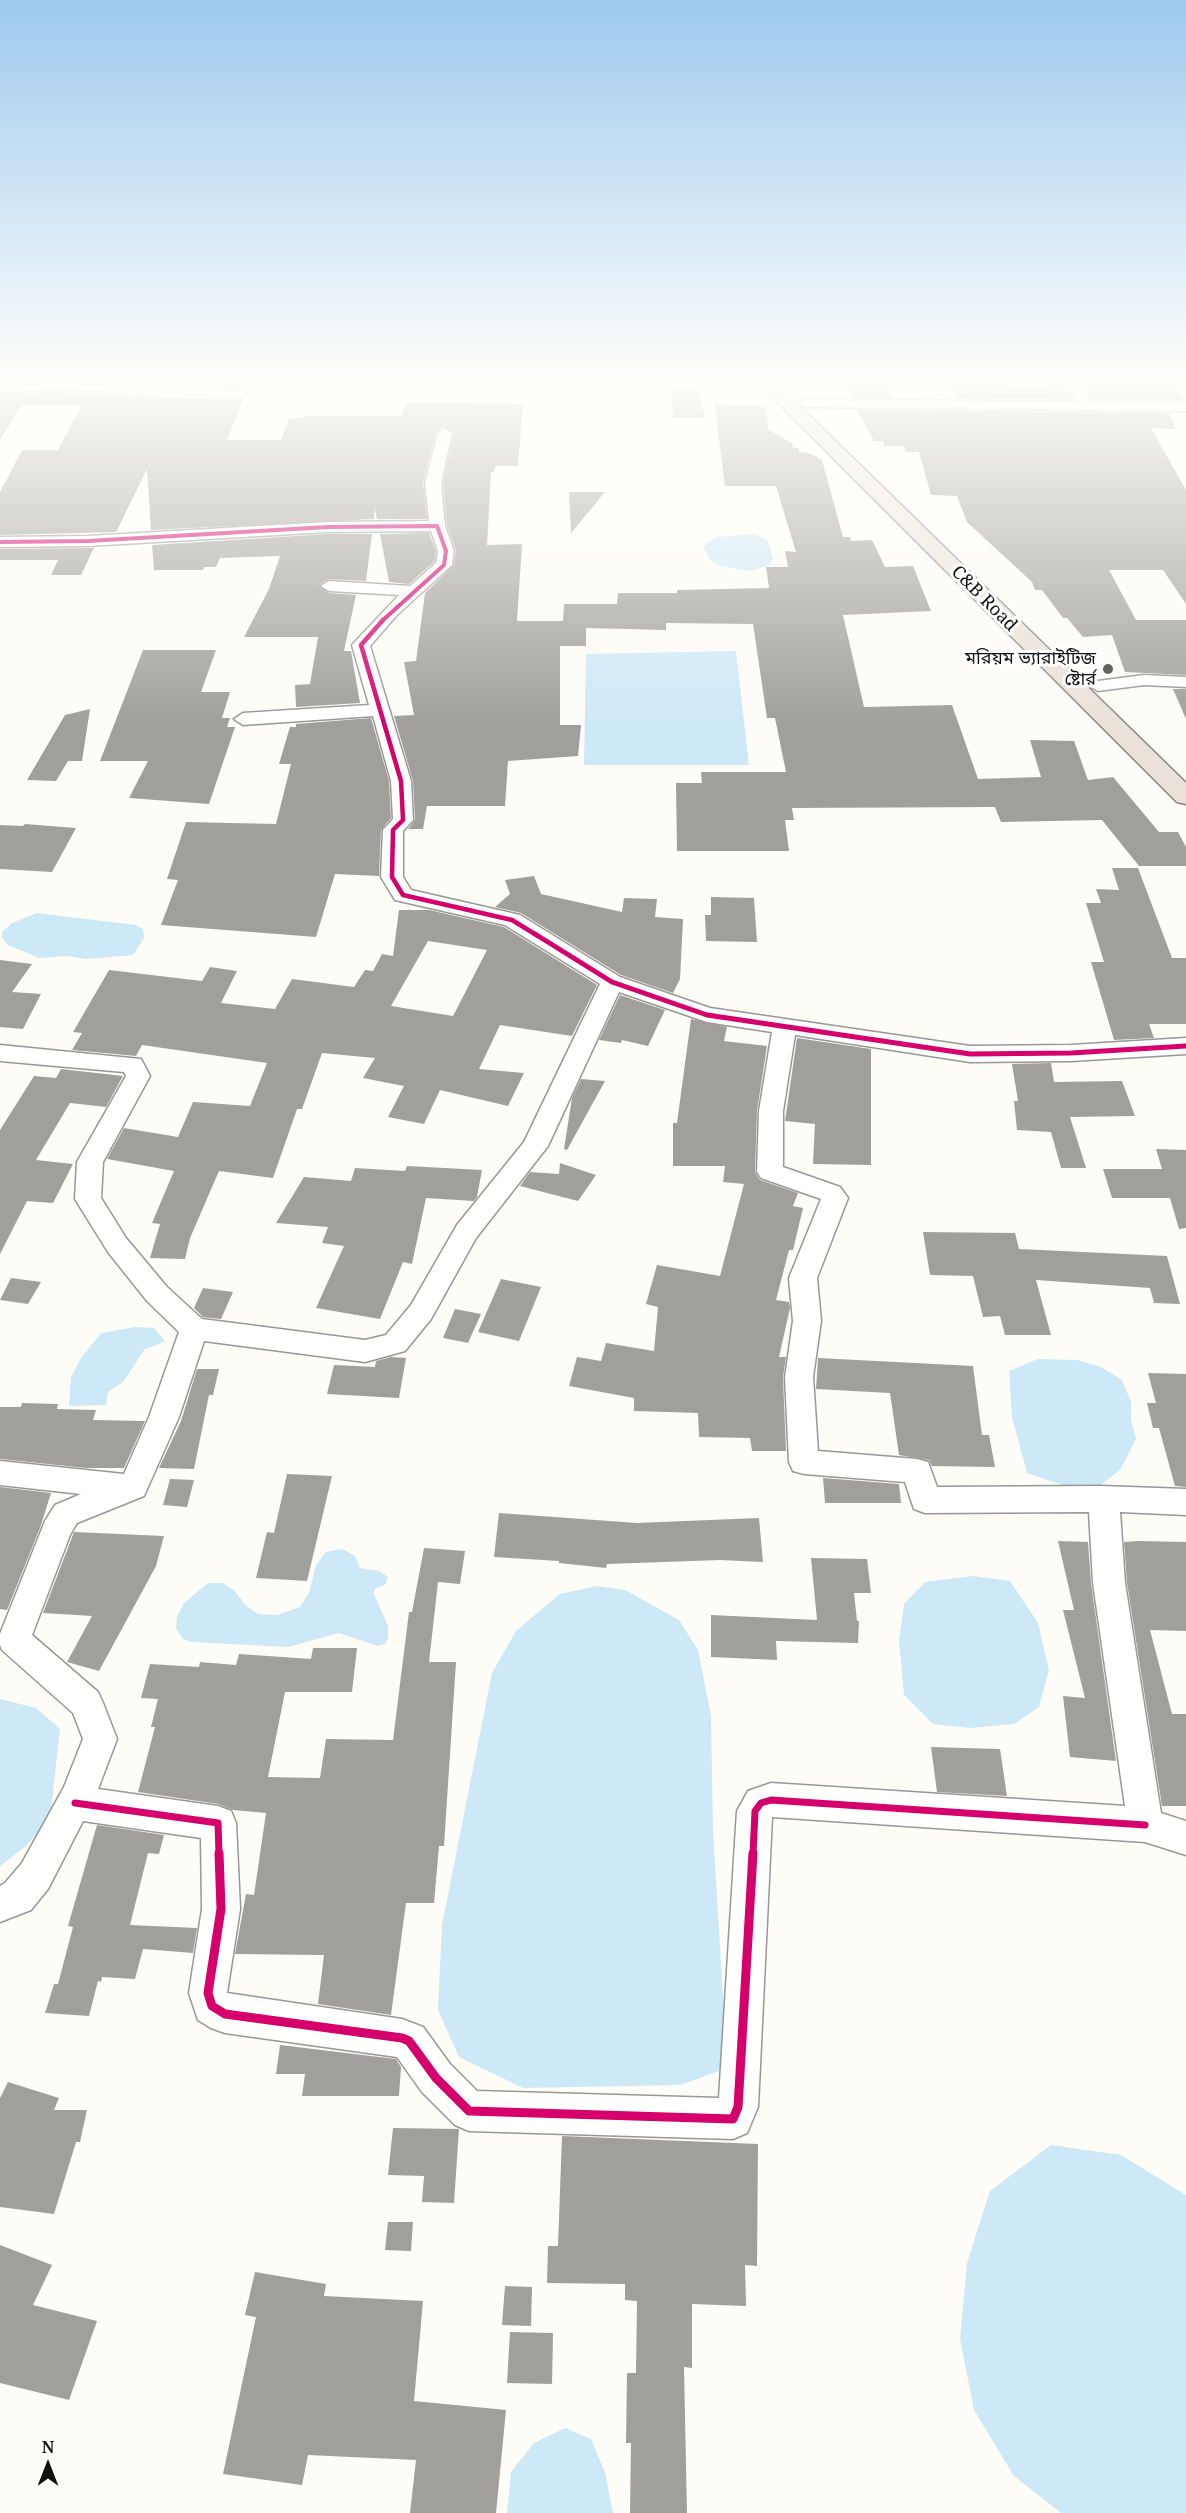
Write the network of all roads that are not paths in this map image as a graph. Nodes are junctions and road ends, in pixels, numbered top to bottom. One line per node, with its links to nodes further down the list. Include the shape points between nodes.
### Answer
1 (435, 491): 4 (street)
2 (876, 491): 13 (highway, C&B Road)
3 (896, 491): 9 (highway, C&B Road)
4 (437, 526): 5 (street); 7 (street, via 446,552 444,565)
5 (0, 542)
6 (329, 586): 7 (street)
7 (415, 591): 10 (street, via 361,645)
8 (1186, 682): 9 (street, via 1144,680)
9 (1098, 686): 12 (highway, C&B Road)
10 (381, 710): 11 (street); 14 (street, via 401,781 403,820 393,830 392,877 403,895 512,920)
11 (243, 719)
12 (1186, 771)
13 (1186, 797)
14 (612, 982): 15 (street, via 707,1015); 18 (street, via 535,1146 466,1232 421,1312 395,1342 365,1351)
15 (784, 1028): 16 (street, via 970,1054); 21 (street, via 771,1111 770,1172 831,1193 835,1198 803,1278 807,1321 798,1377 804,1462 917,1471 926,1500)
16 (1186, 1046)
17 (0, 1053): 18 (street, via 132,1065 138,1076 90,1162 88,1199 123,1253 157,1294)
18 (194, 1329): 20 (street, via 164,1417)
19 (0, 1473): 20 (street)
20 (133, 1487): 23 (street, via 66,1514 56,1530 14,1640 86,1703 100,1738)
21 (1101, 1499): 22 (street); 24 (street, via 1107,1523 1109,1583)
22 (1186, 1502)
23 (75, 1803): 24 (street, via 218,1823 221,1909 208,1993 212,2006 225,2014 402,2038 409,2041 436,2078 469,2111 733,2119 738,2108 755,1811 761,1803 771,1800); 26 (street, via 35,1876 18,1897)
24 (1145, 1825): 25 (street)
25 (1186, 1838)
26 (0, 1904)

